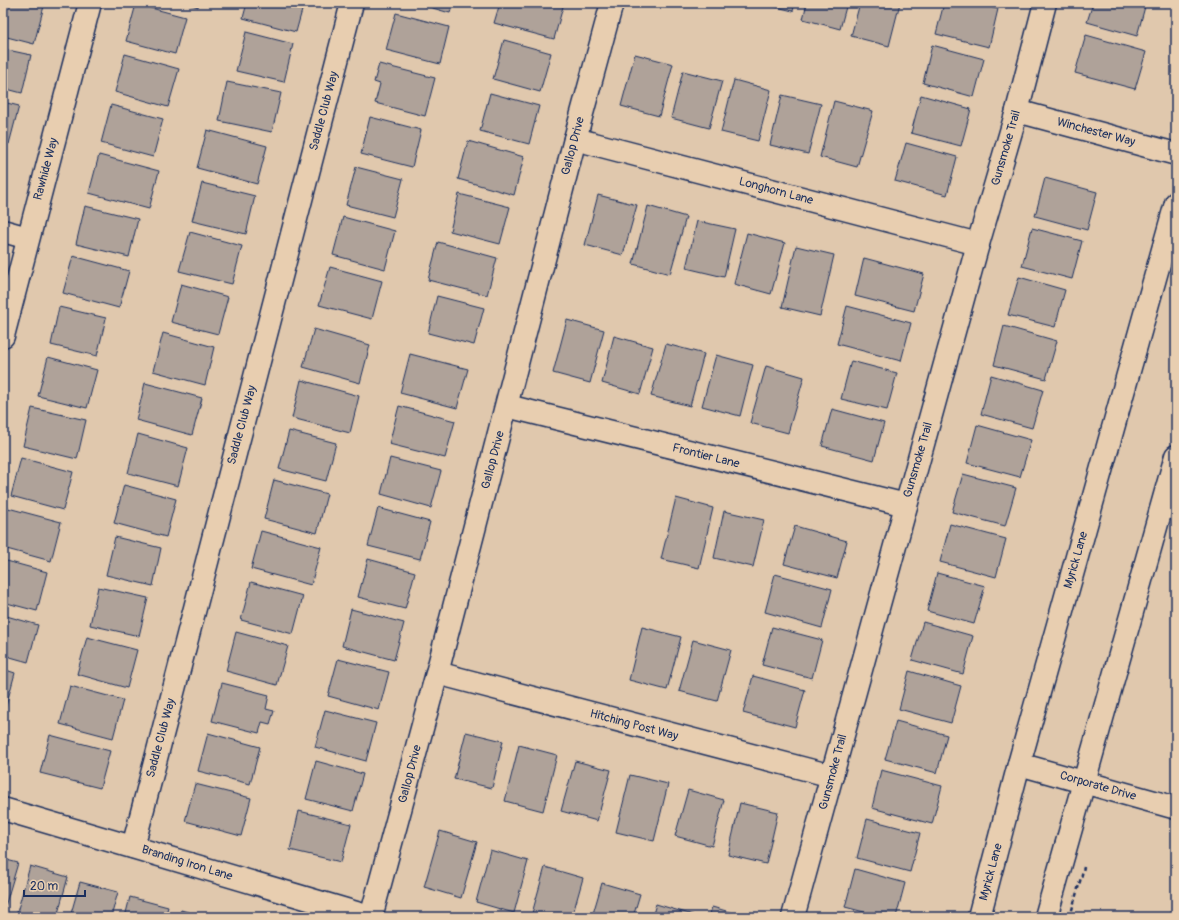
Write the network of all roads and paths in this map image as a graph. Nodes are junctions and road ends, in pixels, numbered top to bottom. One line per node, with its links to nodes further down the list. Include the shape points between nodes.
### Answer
1 (90, 3): 10 (street, Rawhide Way)
2 (352, 3): 22 (street, Saddle Club Way)
3 (612, 3): 6 (street, Gallop Drive)
4 (1045, 3): 5 (street, Gunsmoke Trail)
5 (1017, 111): 7 (street, Winchester Way); 11 (street, Gunsmoke Trail)
6 (575, 139): 11 (street, Longhorn Lane); 13 (street, Gallop Drive)
7 (1176, 154)
8 (1176, 203): 17 (street, Myrick Lane)
9 (3, 231): 10 (street)
10 (28, 238): 12 (street, Rawhide Way)
11 (978, 244): 15 (street, Gunsmoke Trail)
12 (3, 336)
13 (507, 406): 15 (street, Frontier Lane); 16 (street, Gallop Drive)
14 (1176, 456): 19 (street)
15 (906, 505): 18 (street, Gunsmoke Trail)
16 (437, 673): 18 (street, Hitching Post Way); 23 (street, Gallop Drive)
17 (1019, 764): 19 (street, Corporate Drive); 25 (street, Myrick Lane)
18 (832, 776): 24 (street, Gunsmoke Trail)
19 (1085, 782): 21 (street, Corporate Drive); 26 (street)
20 (3, 808): 22 (street, Branding Iron Lane)
21 (1176, 808)
22 (133, 847): 23 (street, Branding Iron Lane)
23 (370, 917)
24 (793, 917)
25 (979, 917)
26 (1046, 917)

